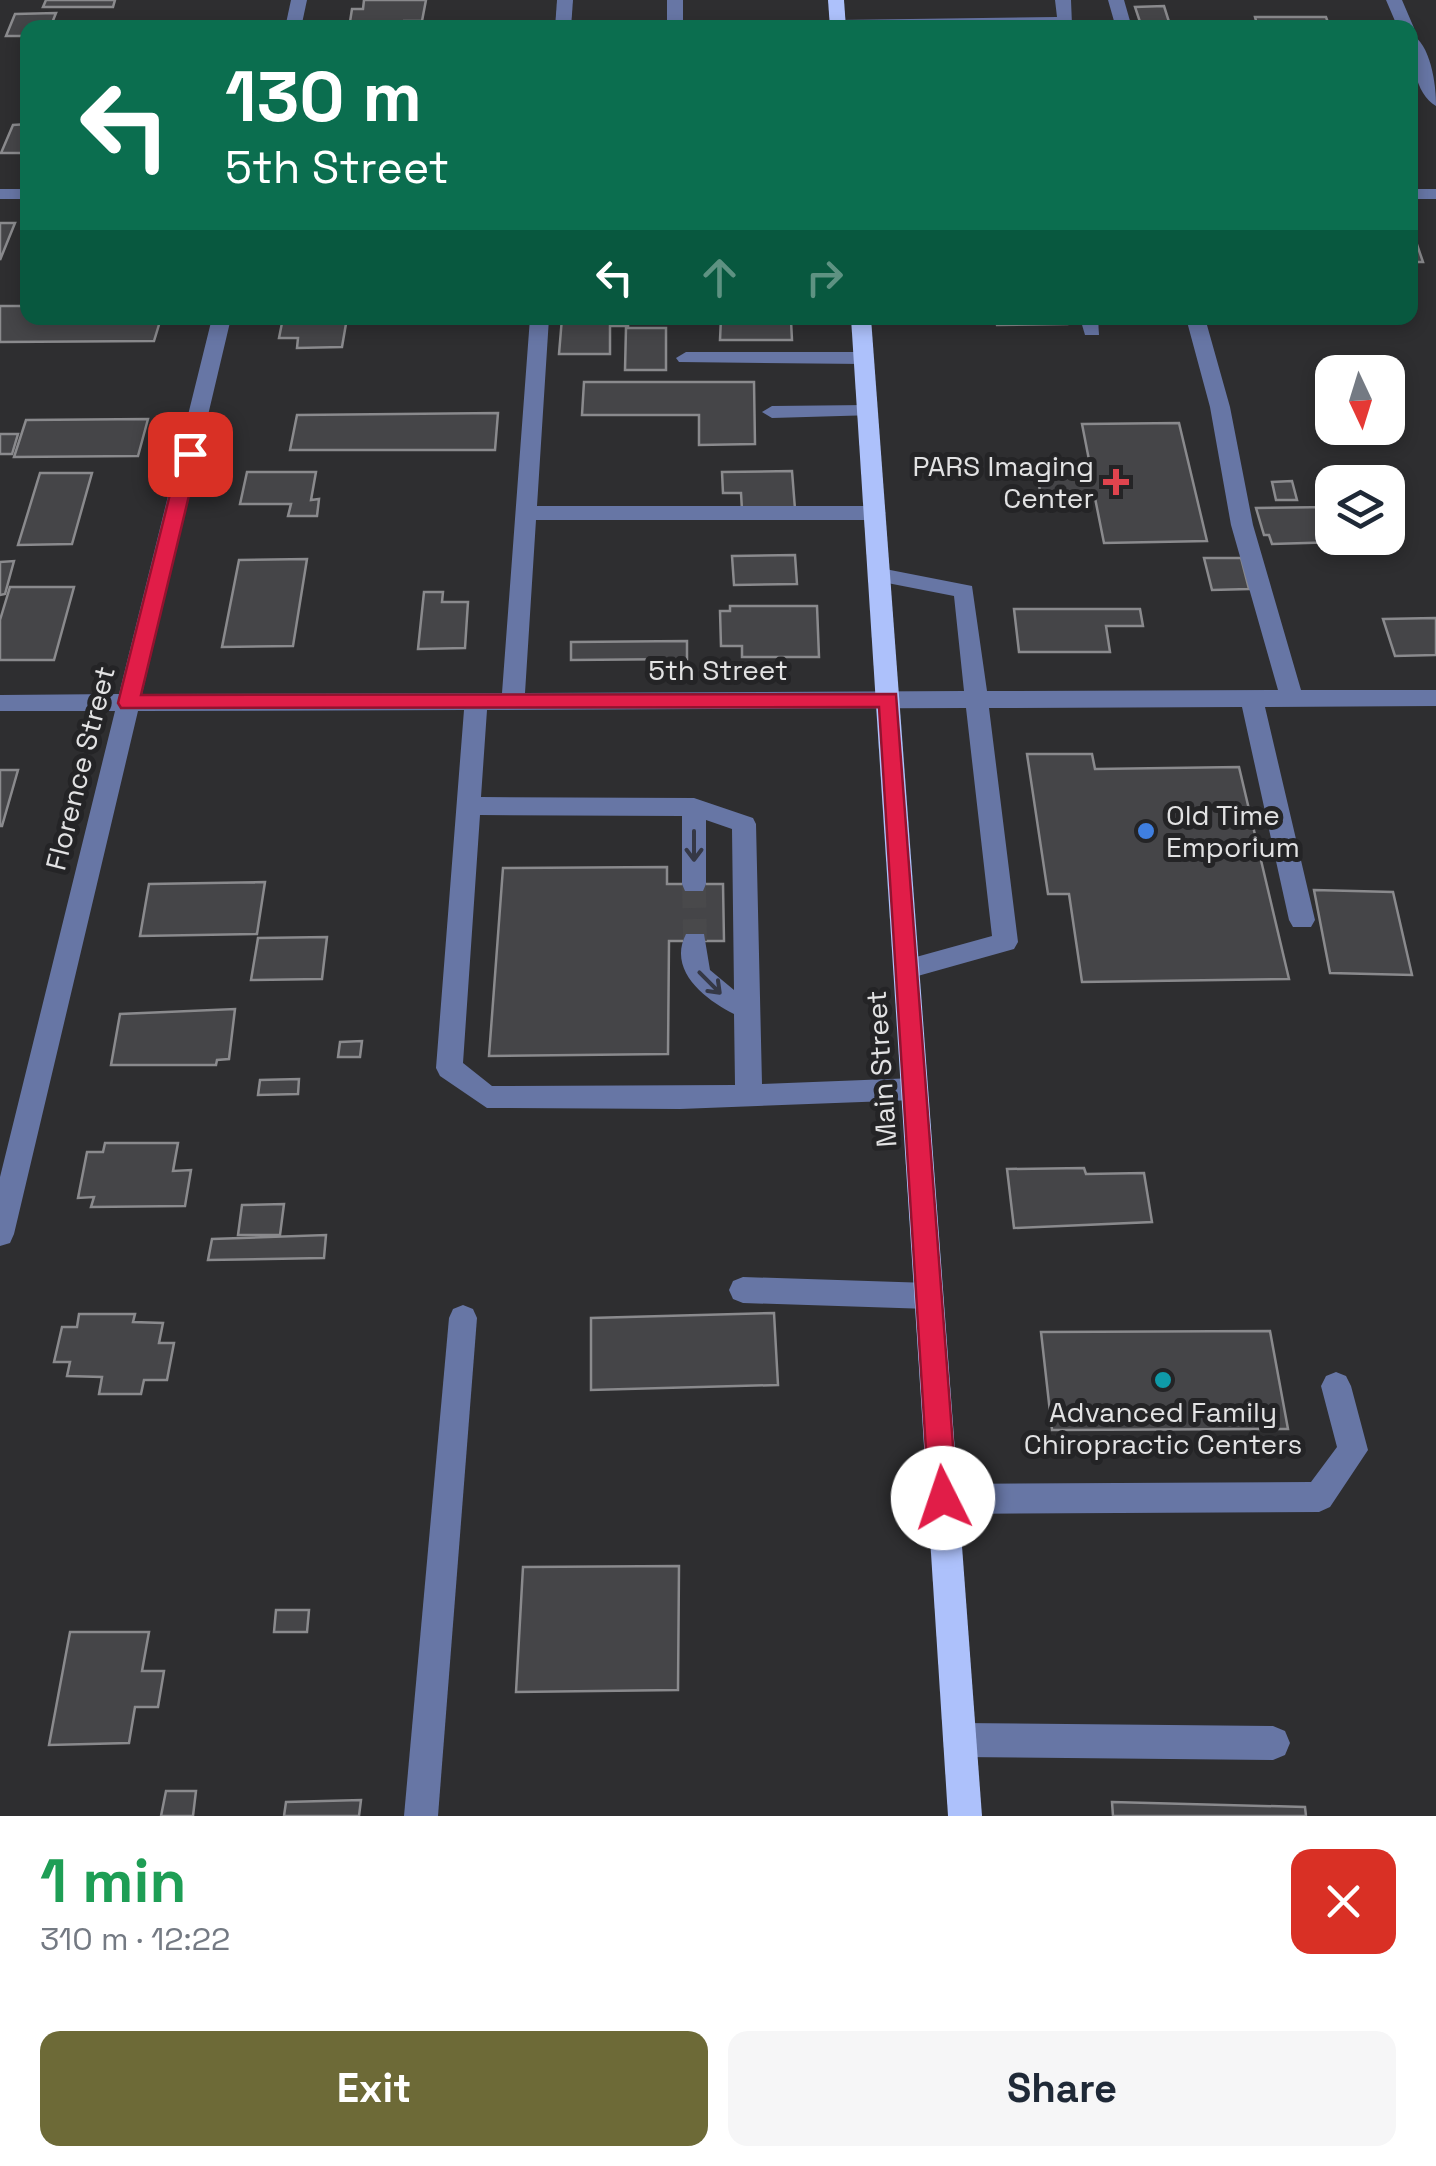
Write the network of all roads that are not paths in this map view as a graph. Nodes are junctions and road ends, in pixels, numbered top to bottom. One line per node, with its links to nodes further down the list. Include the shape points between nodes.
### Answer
1 (1418, 57): 2 (street)
2 (1436, 101)
3 (219, 325): 22 (street, Florence Street)
4 (539, 325): 11 (street)
5 (862, 325): 8 (main road, Main Street)
6 (1198, 325): 15 (street, via 1242,524)
7 (686, 358): 8 (street)
8 (864, 358): 9 (main road, Main Street)
9 (868, 410): 10 (street); 12 (main road, Main Street)
10 (772, 412)
11 (527, 513): 12 (street); 20 (street)
12 (875, 513): 13 (main road, Main Street)
13 (880, 575): 17 (main road, Main Street); 18 (street, via 964,591)
14 (1251, 698): 15 (street, 5th Street); 18 (street, 5th Street); 26 (street)
15 (1292, 698): 16 (street, 5th Street)
16 (1436, 698)
17 (889, 700): 18 (street, 5th Street); 20 (street, 5th Street); 28 (main road, Main Street)
18 (975, 700): 28 (street, via 1004,942)
19 (476, 701): 20 (street, 5th Street); 22 (street, 5th Street); 23 (street)
20 (513, 701)
21 (0, 703): 22 (street, 5th Street)
22 (128, 703): 32 (street, Florence Street)
23 (468, 806): 24 (street); 31 (street, via 448,1068 487,1096)
24 (694, 807): 25 (street, one-way to 25); 29 (street, via 744,824)
25 (694, 884)
26 (1302, 920)
27 (695, 941): 29 (street, one-way to 29, via 698,974)
28 (907, 969): 30 (main road, Main Street)
29 (749, 1009): 31 (street)
30 (915, 1089): 31 (street); 34 (main road, Main Street)
31 (749, 1094)
32 (0, 1234)
33 (743, 1290): 34 (street)
34 (930, 1296): 37 (main road, Main Street)
35 (463, 1318): 40 (street)
36 (1336, 1386): 37 (street, via 1353,1450 1319,1498)
37 (943, 1498): 38 (main road, Main Street)
38 (960, 1740): 39 (street); 41 (main road, Main Street)
39 (1273, 1743)
40 (421, 1816)
41 (965, 1816)

